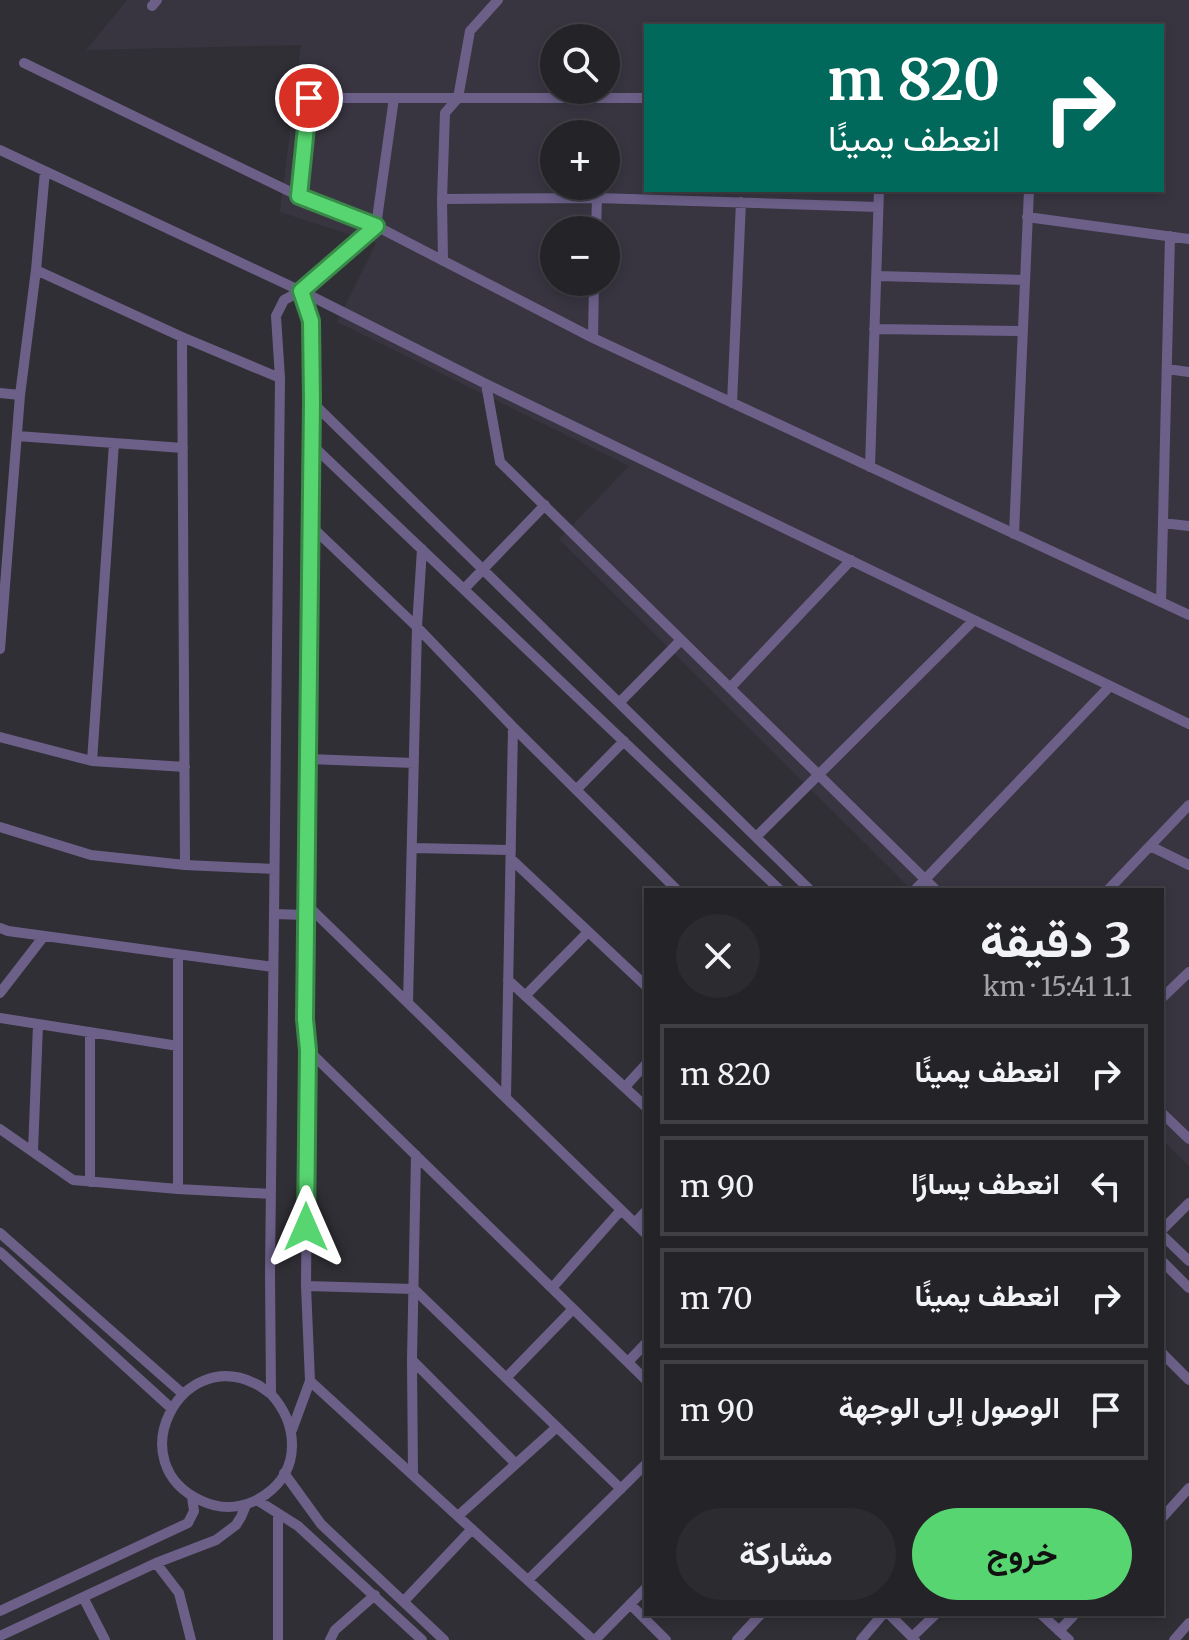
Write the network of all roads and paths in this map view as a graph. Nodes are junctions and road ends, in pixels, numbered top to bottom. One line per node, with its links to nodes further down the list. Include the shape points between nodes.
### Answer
1 (498, 0): 4 (street, via 470,31)
2 (24, 63): 10 (street)
3 (394, 98): 4 (street); 10 (street, via 309,98); 17 (street)
4 (458, 98): 5 (street); 12 (street, via 445,113)
5 (644, 98)
6 (0, 150): 7 (street)
7 (45, 171): 21 (street); 24 (street)
8 (879, 192): 15 (street)
9 (1029, 192): 16 (street)
10 (299, 196): 17 (street)
11 (540, 198): 12 (street)
12 (442, 199): 20 (street)
13 (620, 199): 14 (street)
14 (741, 202): 15 (street); 37 (street)
15 (878, 207): 22 (street)
16 (1027, 217): 18 (street); 23 (street)
17 (376, 226): 20 (street); 24 (street)
18 (1170, 236): 19 (street); 30 (street)
19 (1189, 239)
20 (443, 261): 29 (street)
21 (36, 270): 28 (street); 35 (street)
22 (877, 276): 23 (street); 26 (street)
23 (1025, 280): 27 (street)
24 (301, 291): 32 (street, via 284,300 276,316); 33 (street); 36 (street, via 311,321)
25 (594, 296): 29 (street)
26 (874, 329): 27 (street); 42 (street)
27 (1023, 331): 48 (street)
28 (182, 337): 32 (street); 41 (street)
29 (593, 338): 37 (street)
30 (1167, 369): 31 (street); 45 (street)
31 (1189, 372)
32 (280, 378): 81 (street)
33 (486, 384): 43 (street, via 500,462); 50 (street)
34 (0, 393): 35 (street)
35 (20, 395): 38 (street)
36 (312, 402): 40 (street); 51 (street)
37 (732, 403): 42 (street)
38 (17, 436): 39 (street); 44 (street)
39 (114, 443): 41 (street); 68 (street)
40 (311, 444): 46 (street); 49 (street)
41 (183, 448): 70 (street)
42 (870, 467): 48 (street)
43 (545, 505): 51 (street); 58 (street)
44 (5, 521): 53 (street)
45 (1163, 523): 47 (street); 54 (street)
46 (311, 526): 57 (street); 67 (street)
47 (1189, 526)
48 (1014, 534): 54 (street)
49 (422, 549): 52 (street); 57 (street)
50 (851, 560): 56 (street); 61 (street)
51 (482, 569): 52 (street); 62 (street)
52 (464, 589): 66 (street)
53 (2, 592): 59 (street)
54 (1161, 602): 55 (street)
55 (1189, 615)
56 (974, 620): 60 (street); 71 (street)
57 (417, 627): 64 (street); 69 (street)
58 (681, 640): 61 (street); 62 (street)
59 (0, 649)
60 (1110, 686): 63 (street); 82 (street)
61 (730, 688): 71 (street)
62 (619, 703): 75 (street)
63 (1189, 724)
64 (513, 727): 72 (street); 78 (street)
65 (0, 737): 68 (street)
66 (624, 741): 72 (street); 84 (street)
67 (308, 759): 69 (street); 89 (street)
68 (92, 761): 70 (street)
69 (414, 763): 77 (street)
70 (185, 767): 79 (street)
71 (819, 775): 75 (street); 82 (street)
72 (576, 790): 83 (street)
73 (1189, 805): 76 (street)
74 (2, 832): 79 (street, via 91,855)
75 (756, 837): 85 (street)
76 (1150, 846): 80 (street); 88 (street)
77 (412, 848): 78 (street); 102 (street)
78 (511, 855): 92 (street); 97 (street)
79 (185, 865): 81 (street)
80 (1189, 865)
81 (274, 869): 90 (street)
82 (925, 880): 86 (street); 87 (street)
83 (675, 888)
84 (775, 888)
85 (808, 888)
86 (917, 888)
87 (934, 888)
88 (1110, 888)
89 (306, 909): 90 (street); 102 (street); 107 (street)
90 (274, 914): 95 (street)
91 (0, 928): 93 (street)
92 (588, 932): 98 (street); 100 (street)
93 (44, 936): 94 (street); 99 (street)
94 (178, 955): 95 (street); 106 (street)
95 (273, 967): 119 (street)
96 (1189, 972): 101 (street)
97 (508, 980): 100 (street); 110 (street)
98 (644, 984)
99 (0, 993)
100 (525, 996): 109 (street)
101 (1164, 996)
102 (408, 1003): 110 (street)
103 (0, 1018): 104 (street)
104 (38, 1025): 105 (street); 115 (street)
105 (90, 1032): 106 (street); 117 (street)
106 (178, 1046): 118 (street)
107 (308, 1050): 116 (street); 131 (street)
108 (644, 1066): 109 (street)
109 (625, 1087): 111 (street)
110 (506, 1098): 121 (street)
111 (644, 1105)
112 (1164, 1115): 114 (street)
113 (0, 1129): 115 (street)
114 (1189, 1139)
115 (33, 1151): 117 (street, via 73,1180)
116 (416, 1155): 132 (street); 134 (street)
117 (90, 1182): 118 (street)
118 (178, 1189): 119 (street)
119 (271, 1194): 145 (street)
120 (1189, 1203): 124 (street)
121 (621, 1210): 123 (street); 132 (street)
122 (644, 1213): 123 (street)
123 (635, 1223): 125 (street)
124 (1164, 1230)
125 (644, 1232)
126 (0, 1233): 144 (street)
127 (1164, 1234): 129 (street)
128 (0, 1252): 146 (street)
129 (1189, 1261)
130 (1164, 1263): 133 (street)
131 (306, 1286): 134 (street); 143 (street)
132 (552, 1288): 135 (street)
133 (1189, 1288)
134 (414, 1289): 138 (street); 140 (street)
135 (573, 1309): 139 (street); 140 (street)
136 (644, 1345): 139 (street)
137 (1164, 1356): 142 (street)
138 (412, 1360): 149 (street); 152 (street)
139 (628, 1362): 141 (street)
140 (506, 1378): 147 (street)
141 (644, 1378)
142 (1189, 1380)
143 (310, 1381): 148 (street); 152 (street)
144 (183, 1394): 145 (street, via 217,1377 237,1377); 146 (street)
145 (271, 1394): 148 (street)
146 (171, 1408): 155 (street, via 164,1424 164,1457 174,1479)
147 (557, 1427): 149 (street); 154 (street)
148 (292, 1430): 151 (street, via 292,1454)
149 (516, 1464): 159 (street)
150 (644, 1466): 154 (street)
151 (284, 1473): 156 (street); 167 (street, via 321,1524)
152 (413, 1475): 159 (street)
153 (1189, 1488): 160 (street)
154 (621, 1489): 163 (street)
155 (192, 1497): 157 (street, via 209,1505); 169 (street, via 194,1511 188,1523)
156 (257, 1500): 157 (street); 158 (street)
157 (246, 1505): 162 (street, via 236,1525 216,1540)
158 (278, 1514): 165 (street); 182 (street)
159 (458, 1516): 161 (street)
160 (1164, 1516)
161 (472, 1529): 163 (street); 167 (street)
162 (156, 1563): 166 (street); 181 (street, via 179,1593)
163 (528, 1580): 186 (street)
164 (644, 1590): 168 (street)
165 (375, 1595): 183 (street); 184 (street)
166 (83, 1597): 178 (street); 180 (street)
167 (404, 1601): 185 (street)
168 (630, 1604): 186 (street); 187 (street)
169 (0, 1611)
170 (759, 1616): 188 (street)
171 (884, 1616): 189 (street)
172 (888, 1616): 179 (street)
173 (934, 1616): 179 (street)
174 (1043, 1616): 177 (street)
175 (1073, 1616): 177 (street)
176 (1187, 1628): 191 (street)
177 (1059, 1631): 190 (street)
178 (0, 1636)
179 (914, 1639)
180 (105, 1640)
181 (191, 1640)
182 (278, 1640)
183 (330, 1640)
184 (422, 1640)
185 (444, 1640)
186 (594, 1640)
187 (666, 1640)
188 (737, 1640)
189 (861, 1640)
190 (1069, 1640)
191 (1174, 1640)

